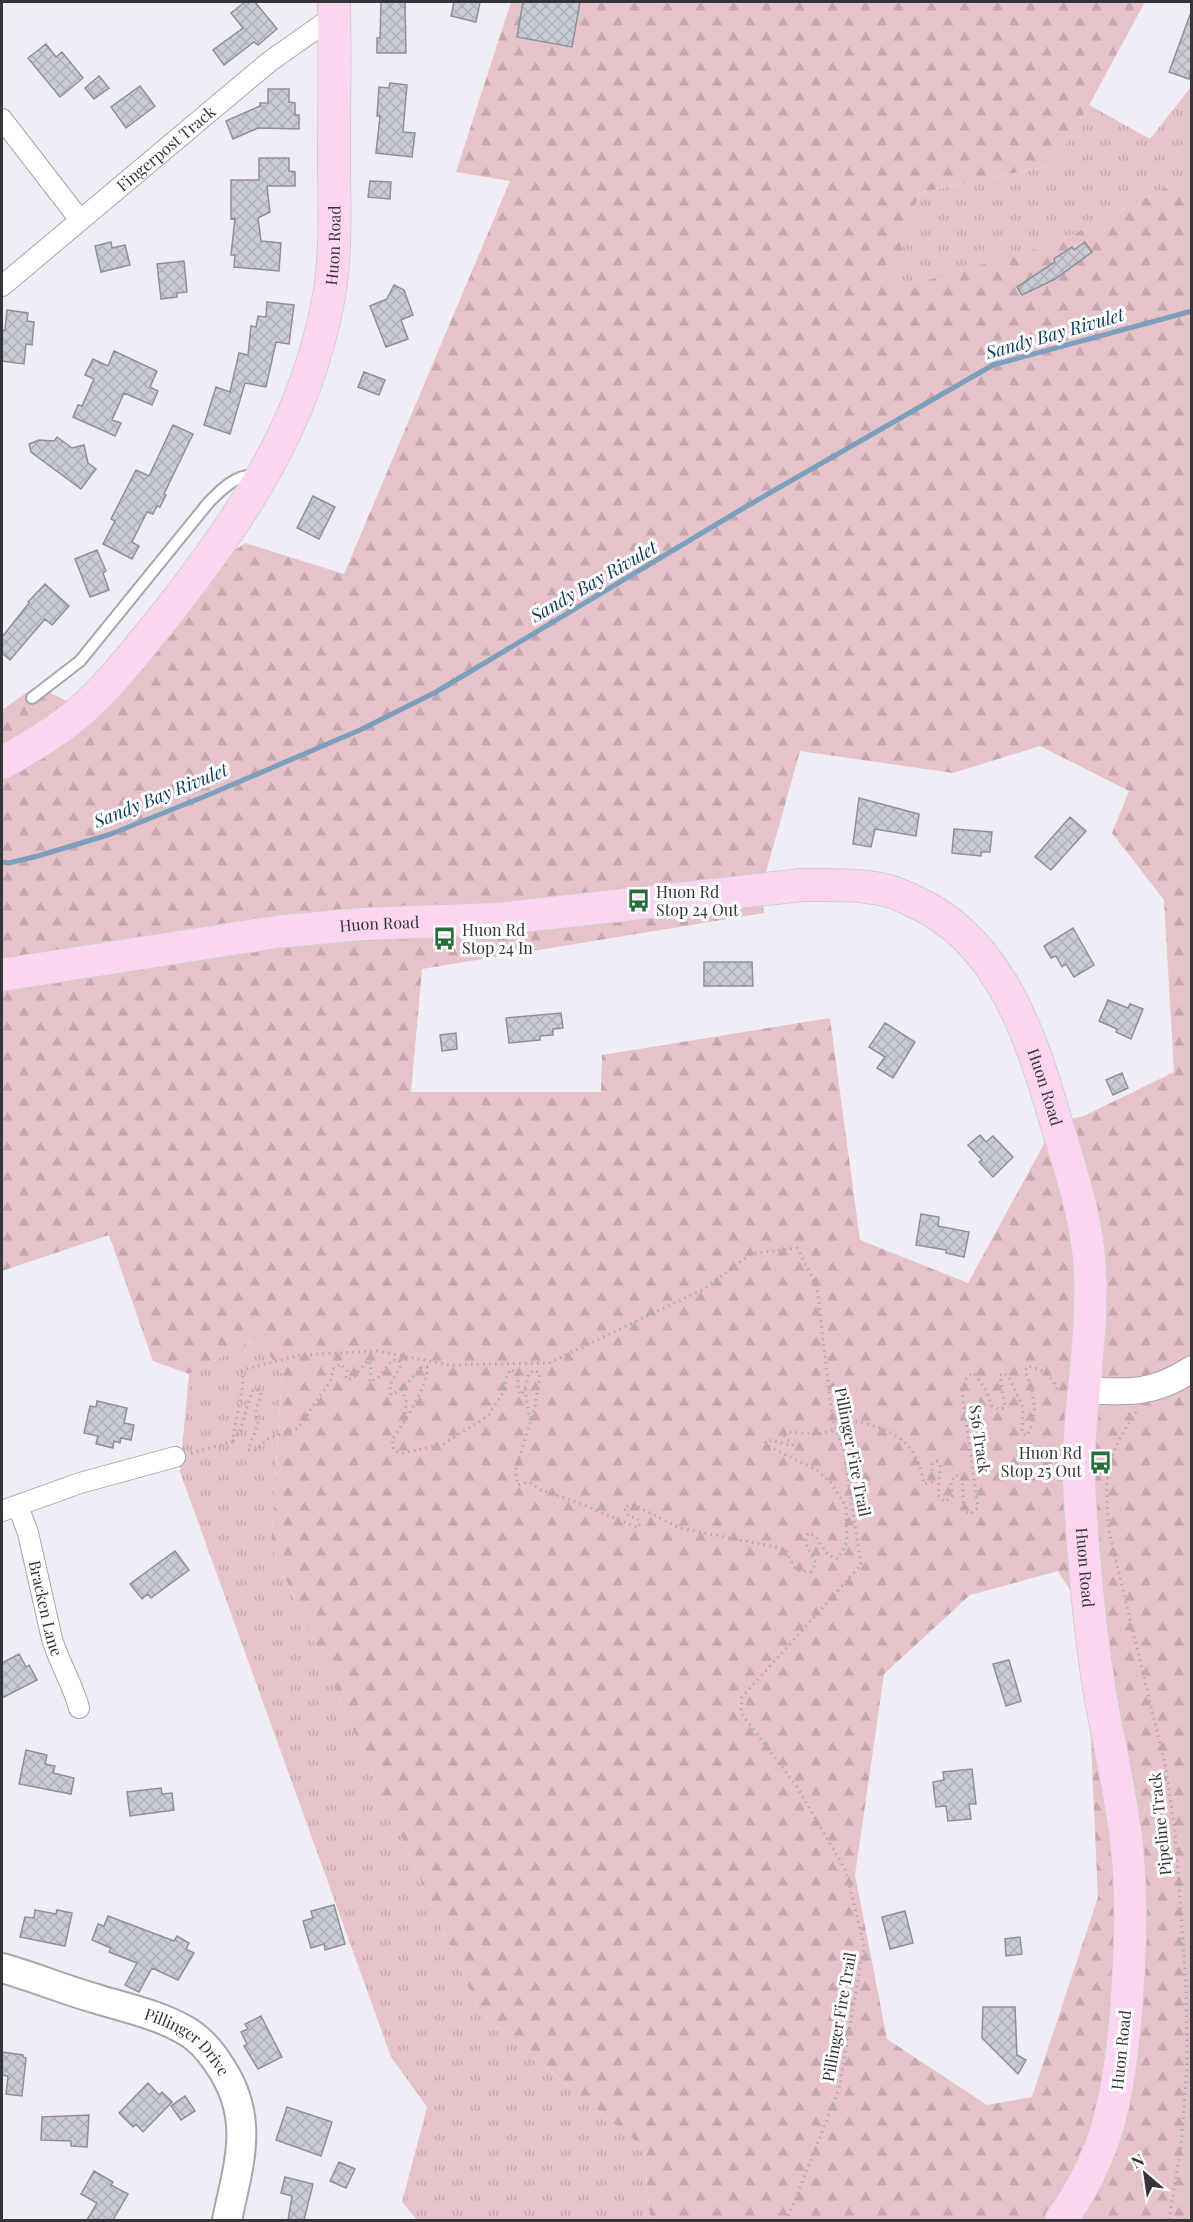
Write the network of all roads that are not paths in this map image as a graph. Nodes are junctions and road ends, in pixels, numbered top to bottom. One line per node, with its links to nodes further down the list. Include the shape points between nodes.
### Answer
1 (334, 9): 3 (street, Fingerpost Track); 5 (main road, Huon Road, via 334,213 328,299 312,363)
2 (2, 118): 3 (street)
3 (81, 220): 4 (street, Fingerpost Track)
4 (2, 286)
5 (263, 476): 6 (lane, via 249,475 224,488 209,502 80,661); 7 (main road, Huon Road, via 193,580 112,681 83,709)
6 (32, 698)
7 (2, 763)
8 (2, 975): 10 (main road, Huon Road, via 287,931 498,919 802,885 851,885 889,891 924,906 974,946 1004,988 1041,1071 1069,1163 1088,1247 1090,1308)
9 (1191, 1369): 10 (street, via 1154,1389)
10 (1072, 1393): 16 (main road, Huon Road, via 1090,1622 1127,1847 1130,1942 1120,2074 1110,2121 1091,2171)
11 (175, 1457): 12 (street, Bracken Lane, via 80,1483)
12 (10, 1508): 13 (street, Bracken Lane, via 28,1533 54,1646)
13 (79, 1708)
14 (2, 1968): 15 (main road, Pillinger Drive, via 153,2016 184,2030 205,2046 237,2095 241,2115 239,2162)
15 (227, 2220)
16 (1061, 2220)

